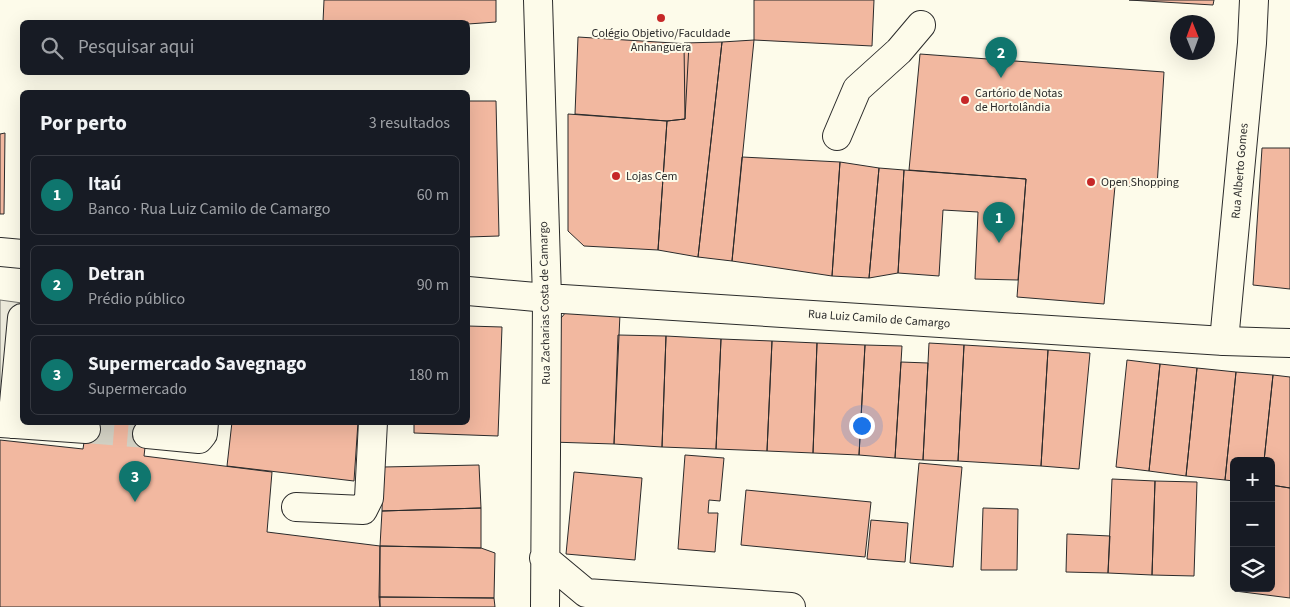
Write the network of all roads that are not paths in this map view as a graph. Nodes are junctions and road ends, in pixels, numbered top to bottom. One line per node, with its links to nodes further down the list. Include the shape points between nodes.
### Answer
1 (538, 0): 8 (main road, Rua Zacharias Costa de Camargo)
2 (1254, 0): 10 (main road, Rua Alberto Gomes)
3 (921, 25): 4 (main road, via 899,51 857,89)
4 (837, 136)
5 (0, 252): 6 (main road)
6 (20, 254)
7 (470, 291): 8 (main road, Rua Luiz Camilo de Camargo)
8 (547, 298): 10 (main road, Rua Luiz Camilo de Camargo); 20 (main road, Rua Zacharias Costa de Camargo)
9 (20, 331): 12 (main road)
10 (1224, 341): 11 (main road, Rua Luiz Camilo de Camargo)
11 (1290, 343)
12 (6, 423): 13 (main road)
13 (20, 424)
14 (38, 425): 17 (main road)
15 (204, 425): 18 (main road, via 199,439)
16 (373, 425): 19 (main road, via 369,498 363,510)
17 (86, 428)
18 (147, 434)
19 (296, 507)
20 (544, 558): 21 (main road); 22 (main road, Rua Zacharias Costa de Camargo)
21 (581, 600): 23 (main road)
22 (545, 607)
23 (791, 607)

